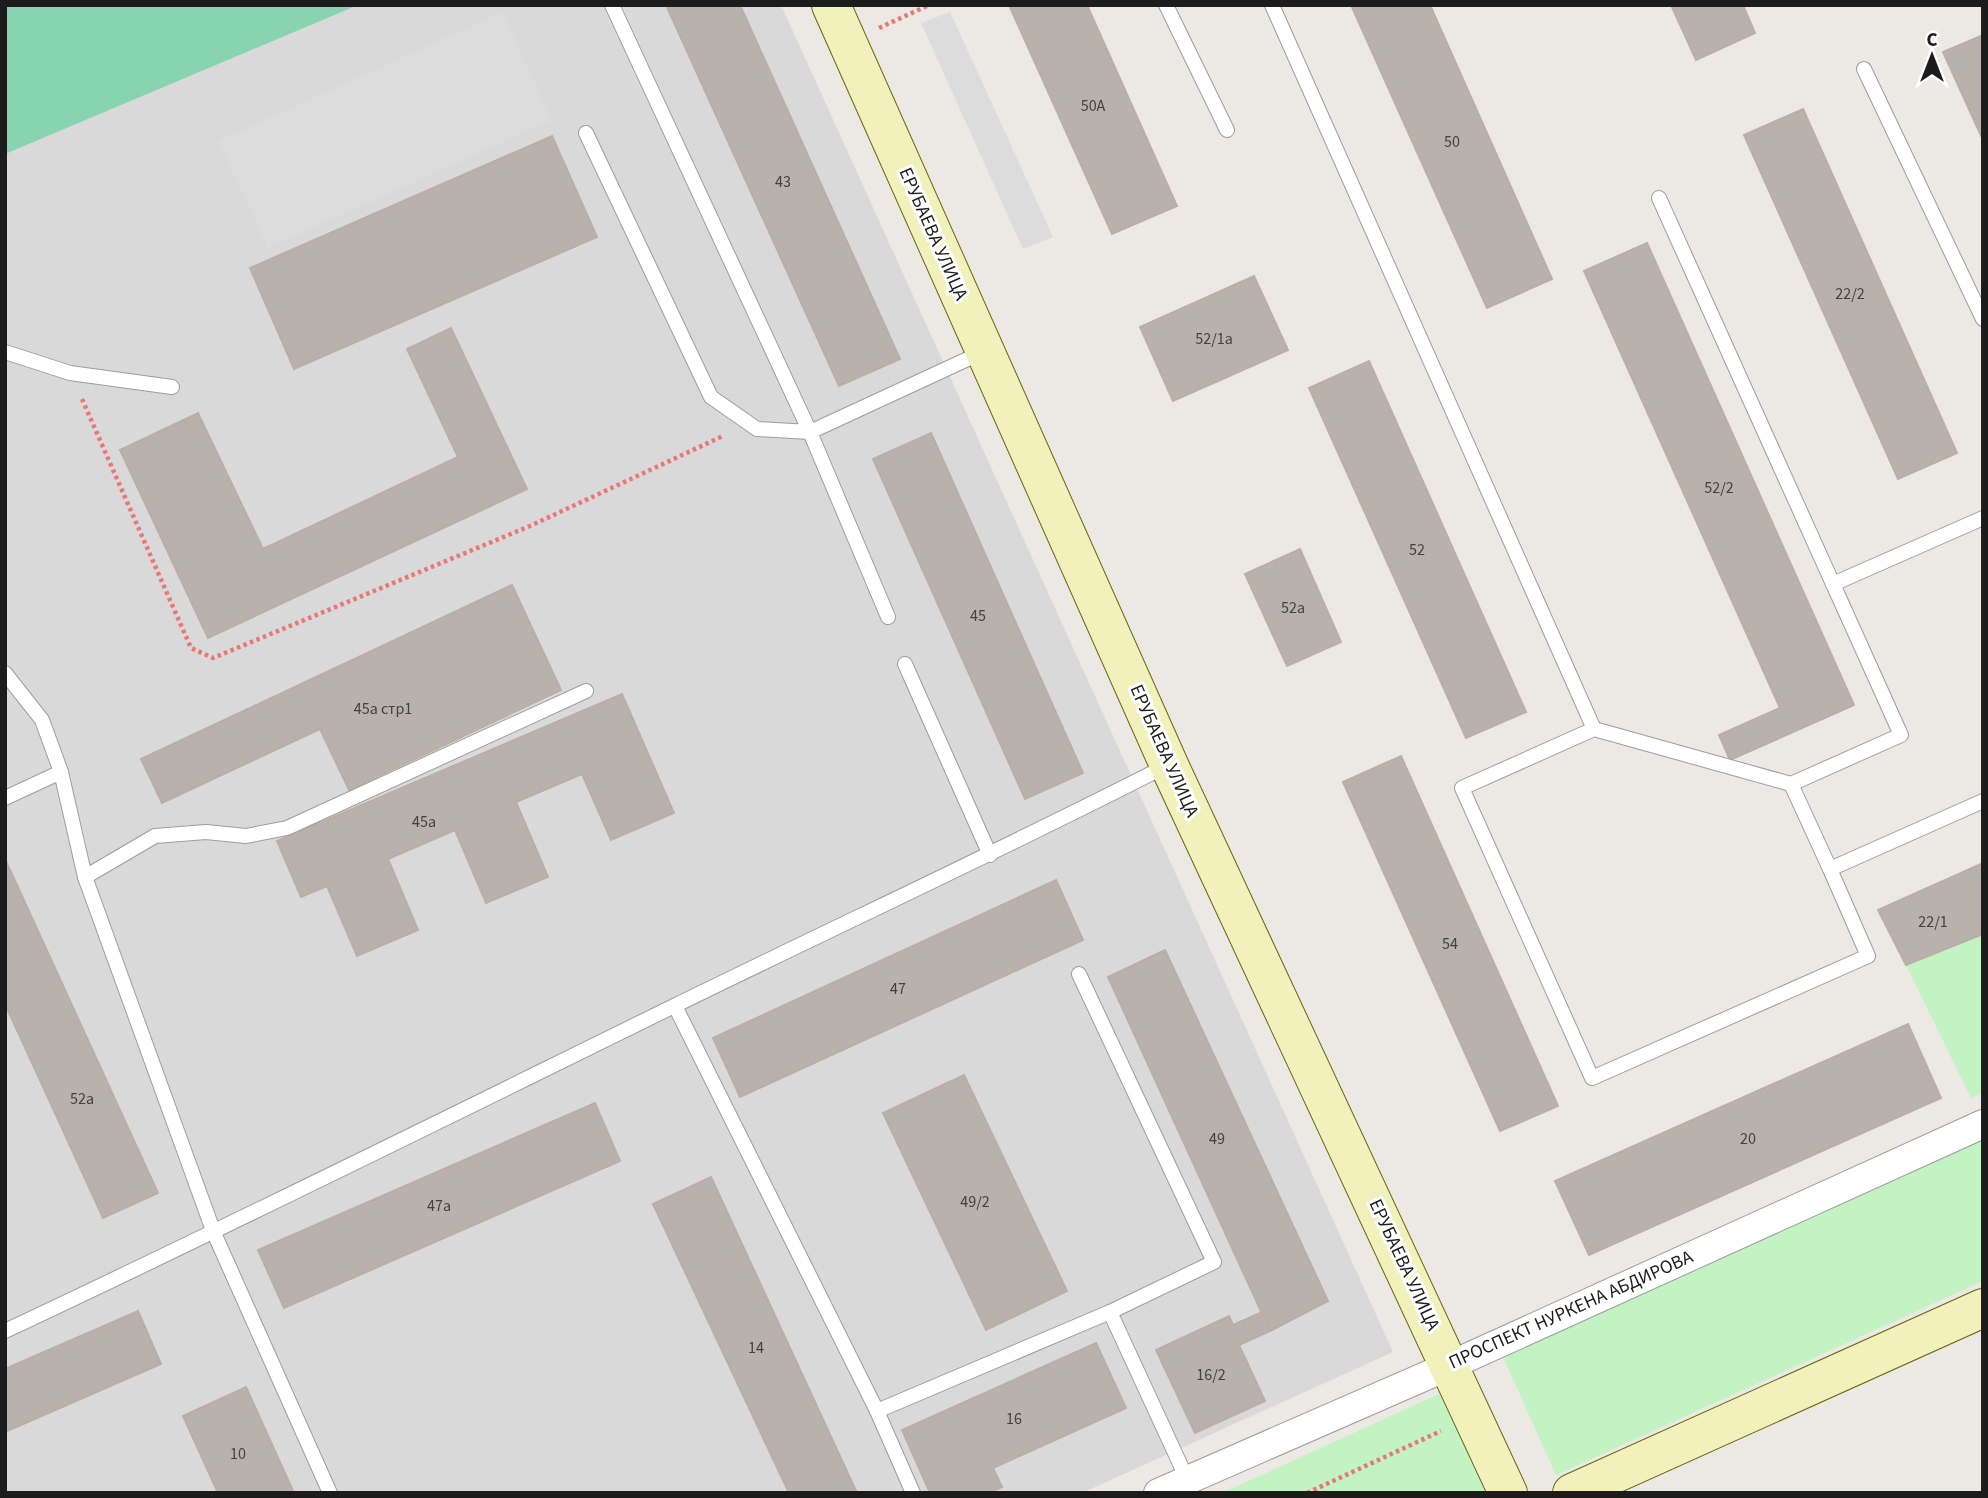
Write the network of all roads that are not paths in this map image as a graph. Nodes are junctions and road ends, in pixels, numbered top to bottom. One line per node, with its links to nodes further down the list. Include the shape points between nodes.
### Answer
1 (612, 5): 13 (lane)
2 (831, 5): 10 (main road, ЕРУБАЕВА УЛИЦА)
3 (1166, 5): 6 (lane)
4 (1272, 5): 20 (lane)
5 (1864, 69): 9 (lane)
6 (1227, 130)
7 (586, 133): 13 (lane, via 711,397 757,429)
8 (1659, 198): 15 (lane)
9 (1983, 319)
10 (985, 351): 13 (lane); 21 (main road, ЕРУБАЕВА УЛИЦА)
11 (5, 352): 12 (lane, via 70,373)
12 (172, 387)
13 (810, 432): 16 (lane)
14 (1983, 518): 15 (lane)
15 (1833, 584): 23 (lane, via 1901,735)
16 (888, 617)
17 (905, 664): 26 (lane)
18 (5, 673): 22 (lane, via 42,720)
19 (586, 691): 28 (lane, via 287,828 246,836 206,832 155,836)
20 (1594, 729): 23 (lane); 27 (lane, via 1462,788 1592,1078 1868,956)
21 (1169, 765): 26 (lane); 36 (main road, ЕРУБАЕВА УЛИЦА)
22 (61, 772): 24 (lane); 28 (lane)
23 (1791, 784): 27 (lane)
24 (5, 798)
25 (1983, 801): 27 (lane)
26 (990, 855): 30 (lane)
27 (1830, 869)
28 (85, 877): 32 (lane)
29 (1079, 974): 34 (lane, via 1214,1262)
30 (675, 1006): 32 (lane); 37 (lane)
31 (1983, 1124): 36 (street, ПРОСПЕКТ НУРКЕНА АБДИРОВА)
32 (214, 1233): 35 (lane); 39 (lane)
33 (1983, 1308): 43 (main road)
34 (1110, 1312): 37 (lane); 38 (lane)
35 (5, 1331)
36 (1451, 1365): 38 (street, ПРОСПЕКТ НУРКЕНА АБДИРОВА); 42 (main road, ЕРУБАЕВА УЛИЦА)
37 (877, 1411): 40 (lane)
38 (1187, 1479): 41 (street, ПРОСПЕКТ НУРКЕНА АБДИРОВА)
39 (330, 1493)
40 (913, 1493)
41 (1158, 1493)
42 (1508, 1493)
43 (1572, 1493)

